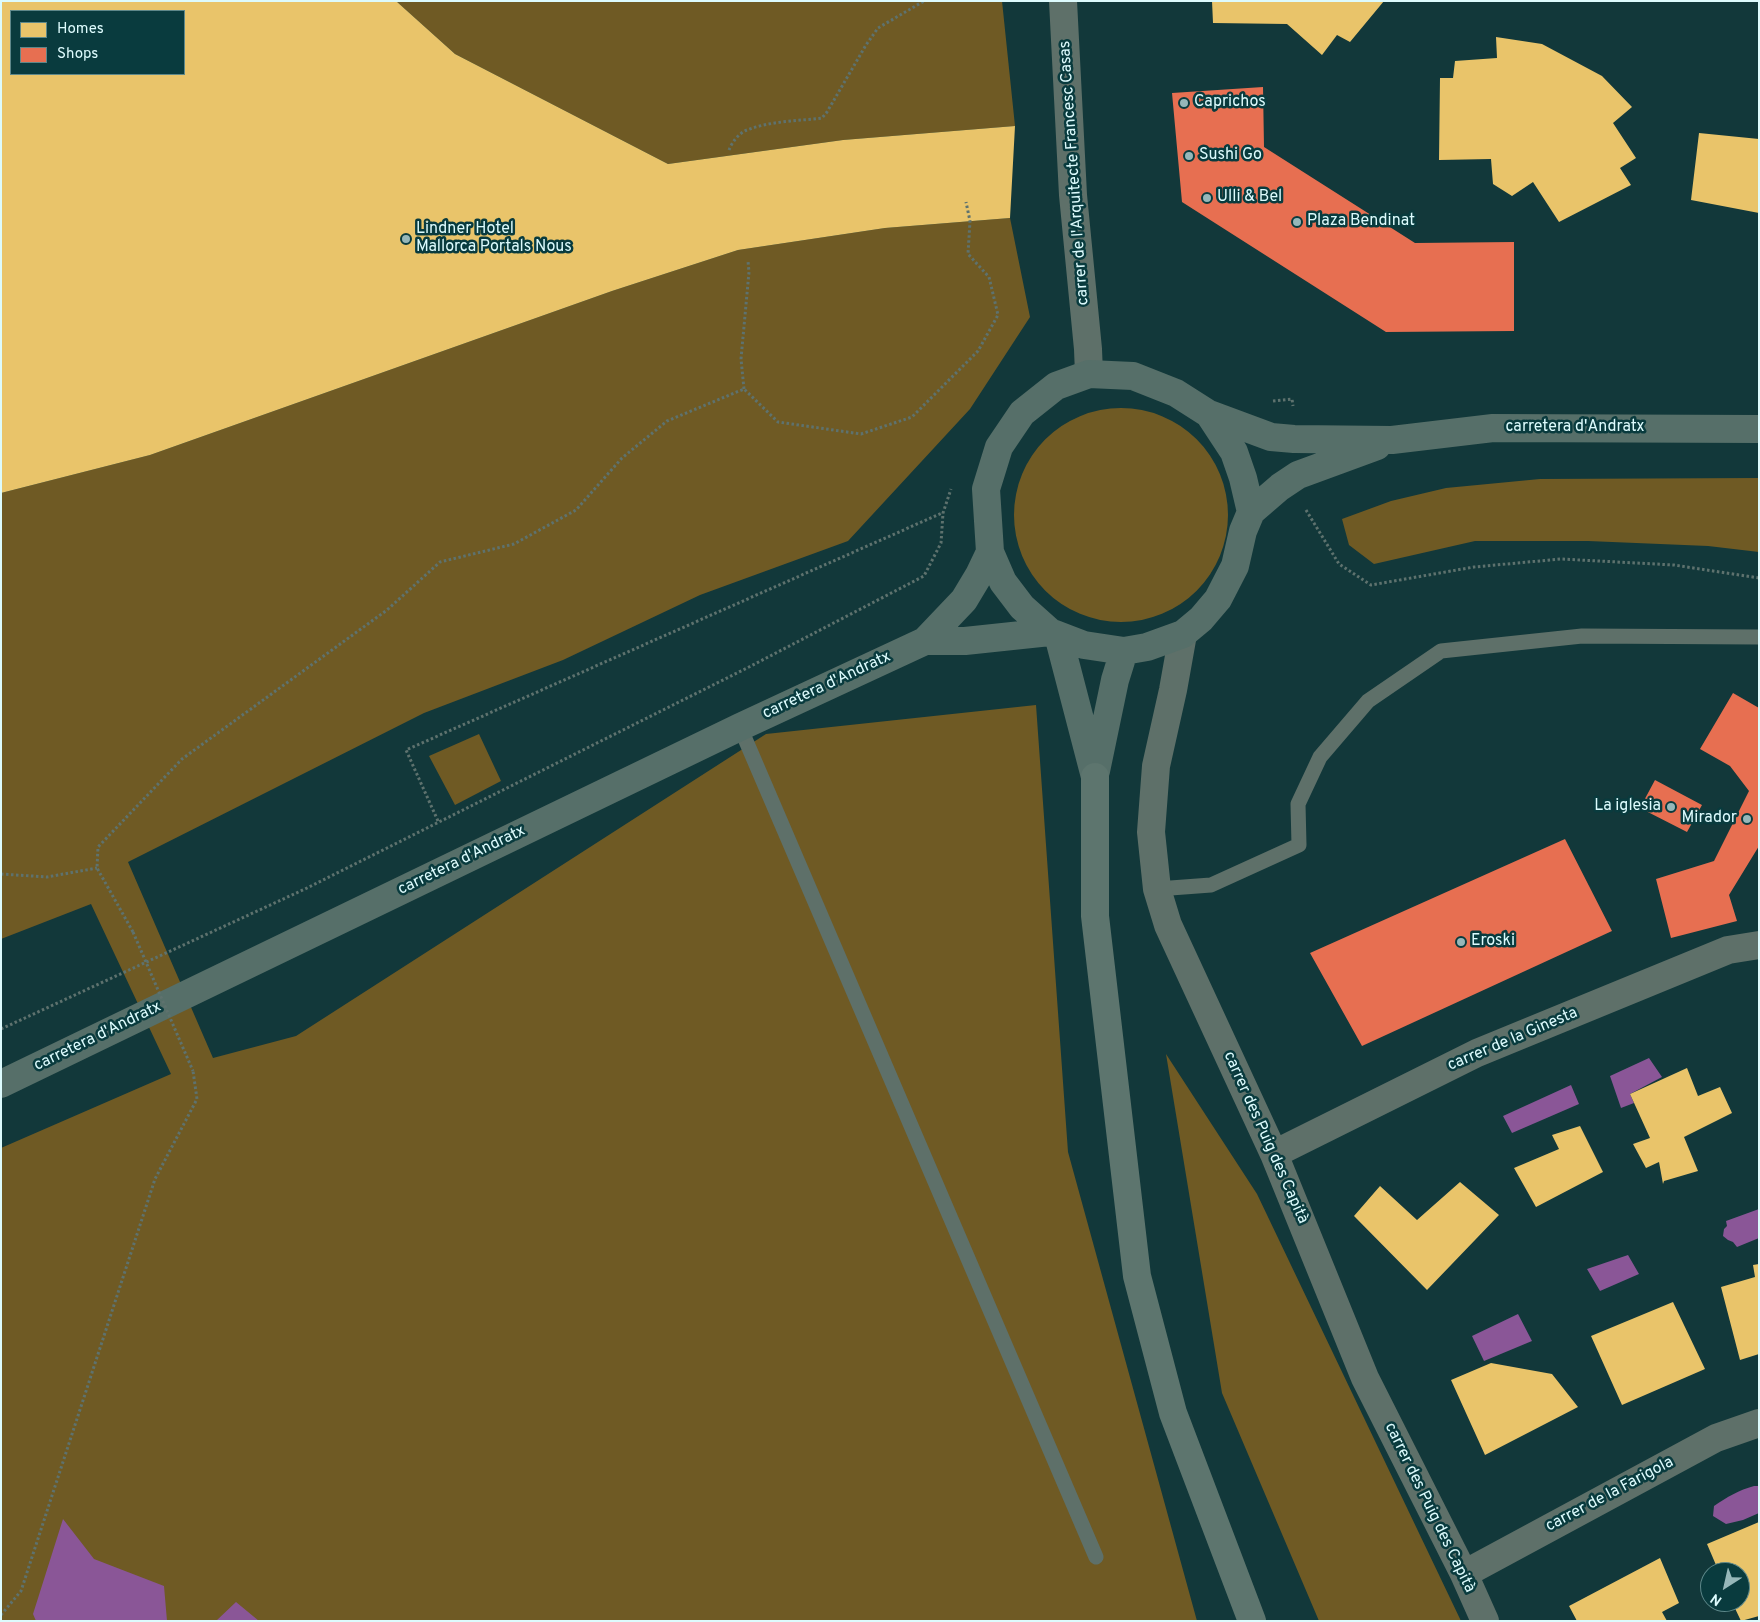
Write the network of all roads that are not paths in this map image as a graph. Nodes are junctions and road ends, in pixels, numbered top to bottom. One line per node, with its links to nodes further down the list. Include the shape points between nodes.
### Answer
1 (1063, 1): 2 (street, carrer de l'Arquitecte Francesc Casas, via 1073,195)
2 (1089, 374): 3 (main road, via 1133,376 1176,393); 7 (main road, via 1056,386 1022,413 999,447 986,489)
3 (1209, 414): 5 (main road, carretera d'Andratx, via 1271,437); 6 (main road, via 1234,452)
4 (1759, 429): 5 (main road, carretera d'Andratx, via 1494,428)
5 (1392, 440): 6 (main road, carretera d'Andratx, via 1298,475)
6 (1251, 512): 9 (main road, via 1236,566 1218,598)
7 (990, 552): 8 (main road, via 1003,582 1018,601); 11 (main road, carretera d'Andratx, via 964,600)
8 (1054, 633): 11 (main road, carretera d'Andratx); 12 (main road, via 1084,645); 14 (main road)
9 (1183, 634): 12 (main road, via 1147,647); 15 (street, carrer des Puig des Capità, via 1156,766 1151,832)
10 (1759, 637): 15 (lane, via 1582,636 1441,652 1368,701 1320,757 1298,804 1299,845 1212,885)
11 (925, 641): 13 (main road, carretera d'Andratx)
12 (1124, 651): 14 (main road)
13 (740, 727): 17 (main road, carretera d'Andratx); 20 (lane)
14 (1095, 777): 22 (highway, via 1095,916 1137,1276 1173,1413)
15 (1158, 888): 18 (street, carrer des Puig des Capità, via 1168,925)
16 (1759, 945): 18 (street, carrer de la Ginesta, via 1728,950 1477,1052)
17 (1, 1084)
18 (1274, 1154): 21 (street, carrer des Puig des Capità, via 1364,1378)
19 (1759, 1423): 21 (street, carrer de la Farigola, via 1716,1438)
20 (1096, 1557)
21 (1464, 1574): 23 (street, carrer des Puig des Capità)
22 (1252, 1621)
23 (1484, 1621)

